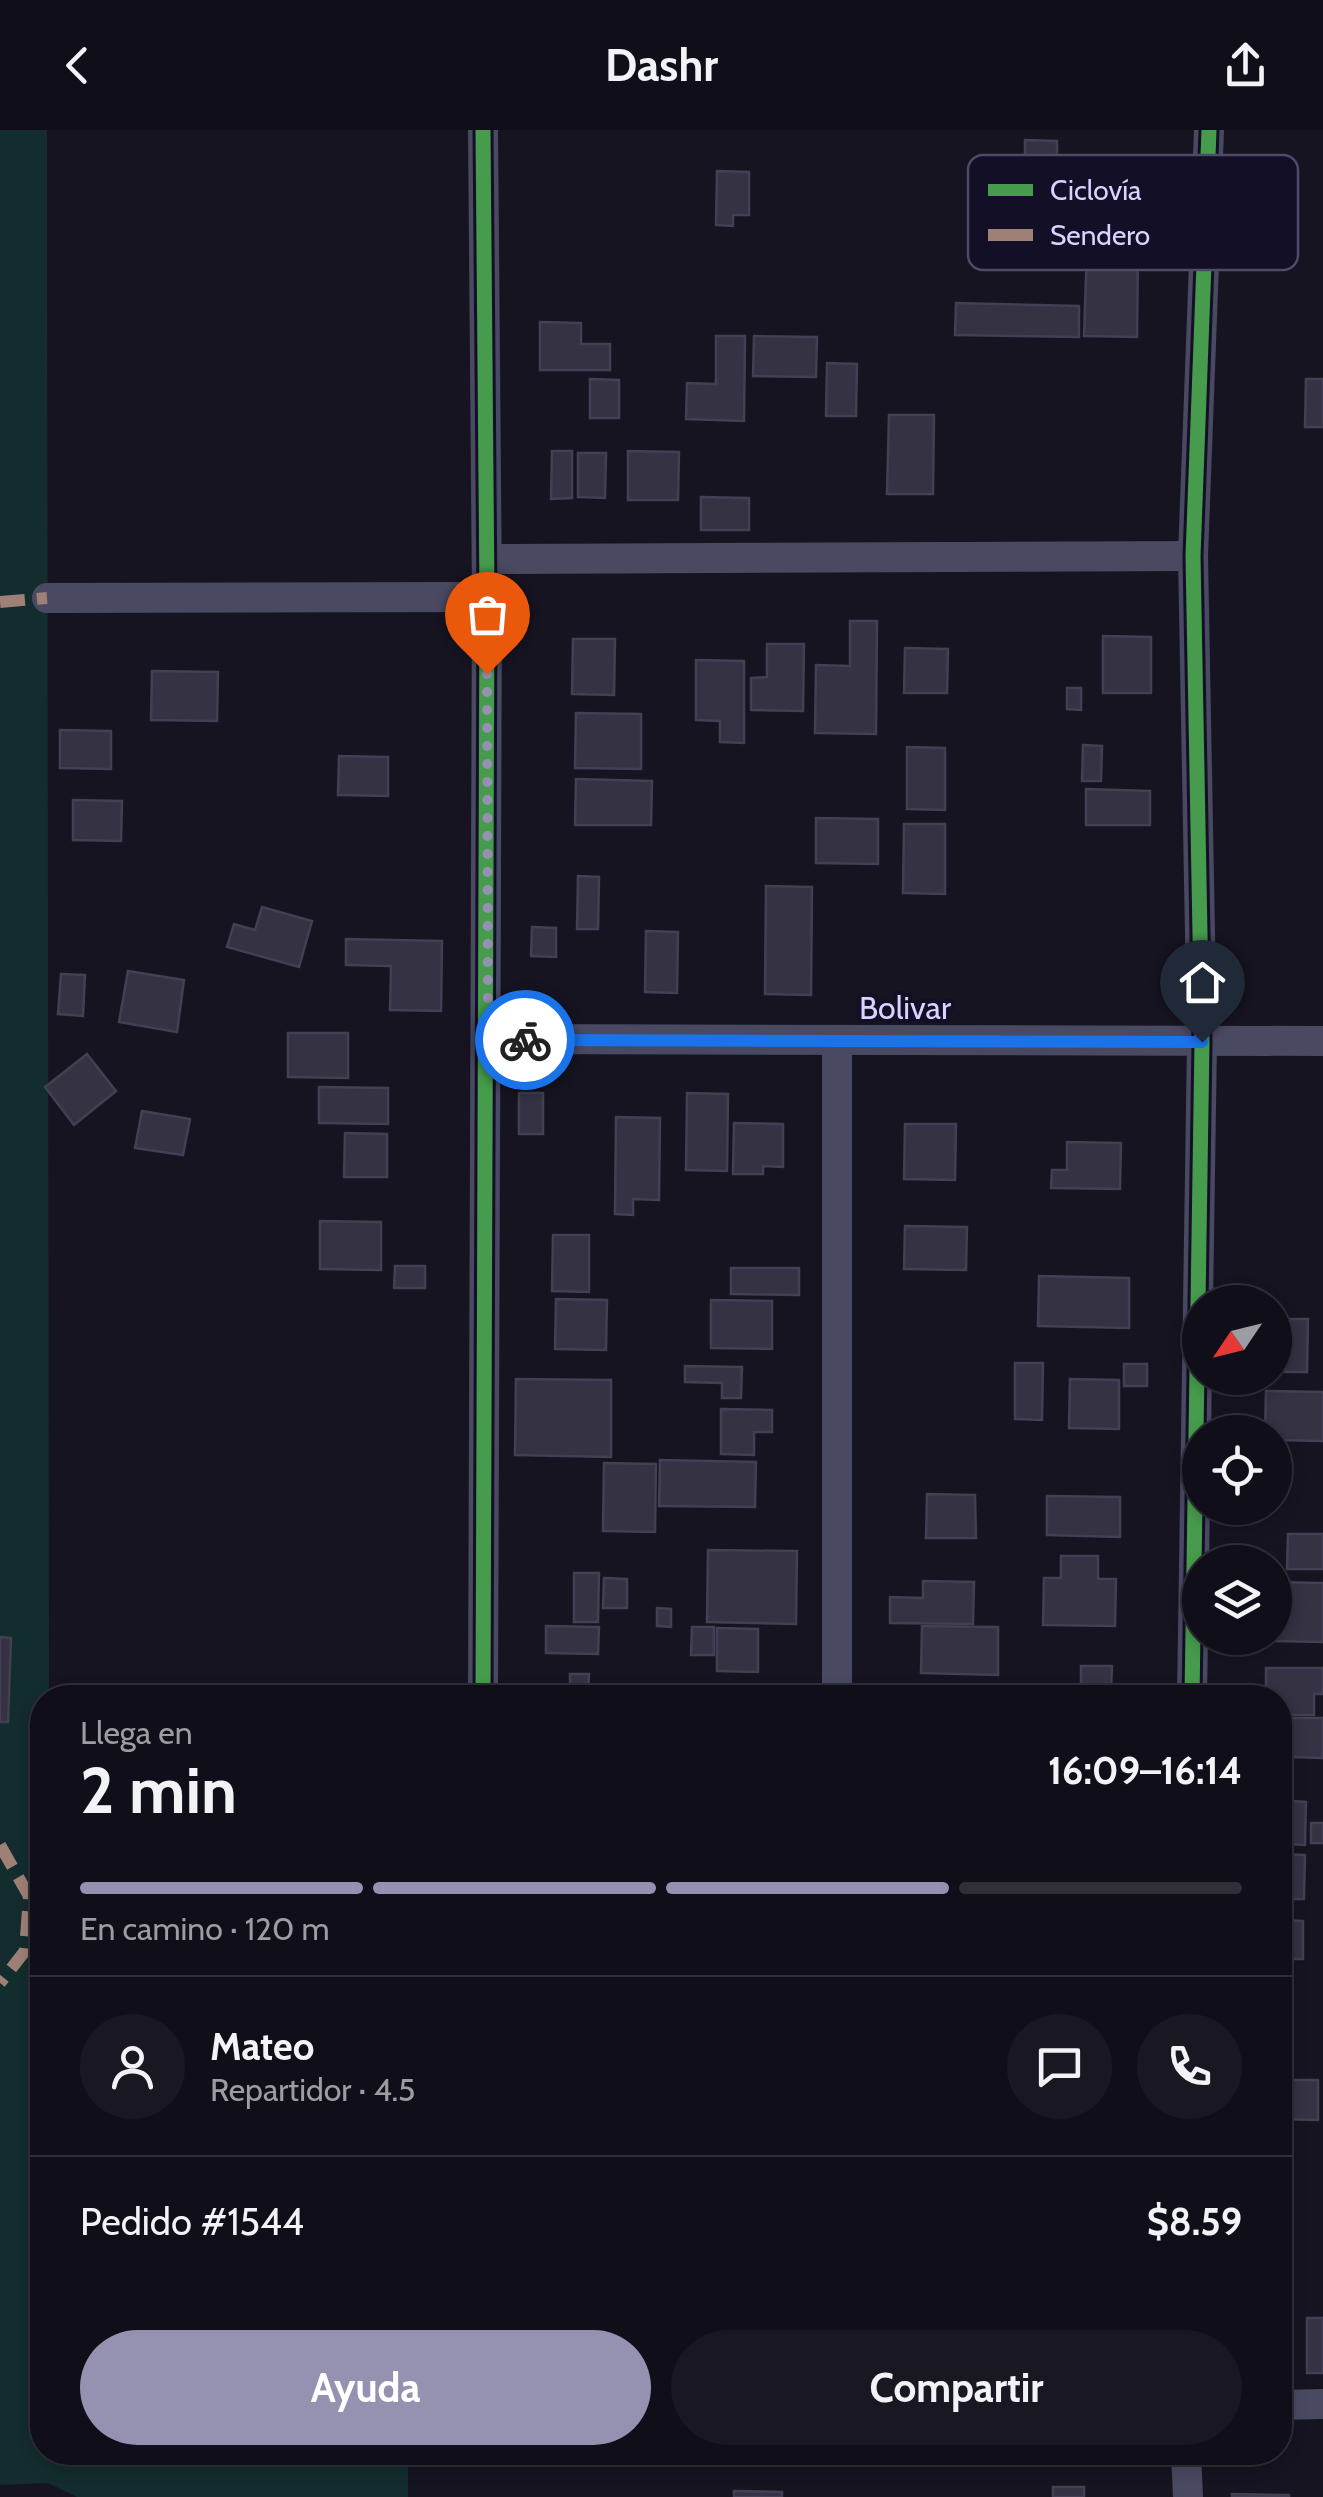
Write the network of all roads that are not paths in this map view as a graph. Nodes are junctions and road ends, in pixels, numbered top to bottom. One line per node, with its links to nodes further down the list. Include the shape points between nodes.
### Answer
1 (483, 130): 6 (street)
2 (1209, 130): 3 (street)
3 (1208, 155)
4 (1204, 270): 5 (street)
5 (1193, 556): 6 (street); 12 (street)
6 (487, 559): 7 (street)
7 (488, 597): 8 (street); 9 (street)
8 (47, 598)
9 (488, 1040): 11 (street, Bolivar); 13 (street)
10 (1323, 1041): 12 (street, Bolivar)
11 (837, 1042): 12 (street, Bolivar); 14 (street)
12 (1202, 1042): 15 (street)
13 (483, 1685)
14 (837, 1685)
15 (1192, 1685)
16 (1323, 2404): 17 (street)
17 (1292, 2405)
18 (1187, 2465): 19 (street)
19 (1188, 2497)

